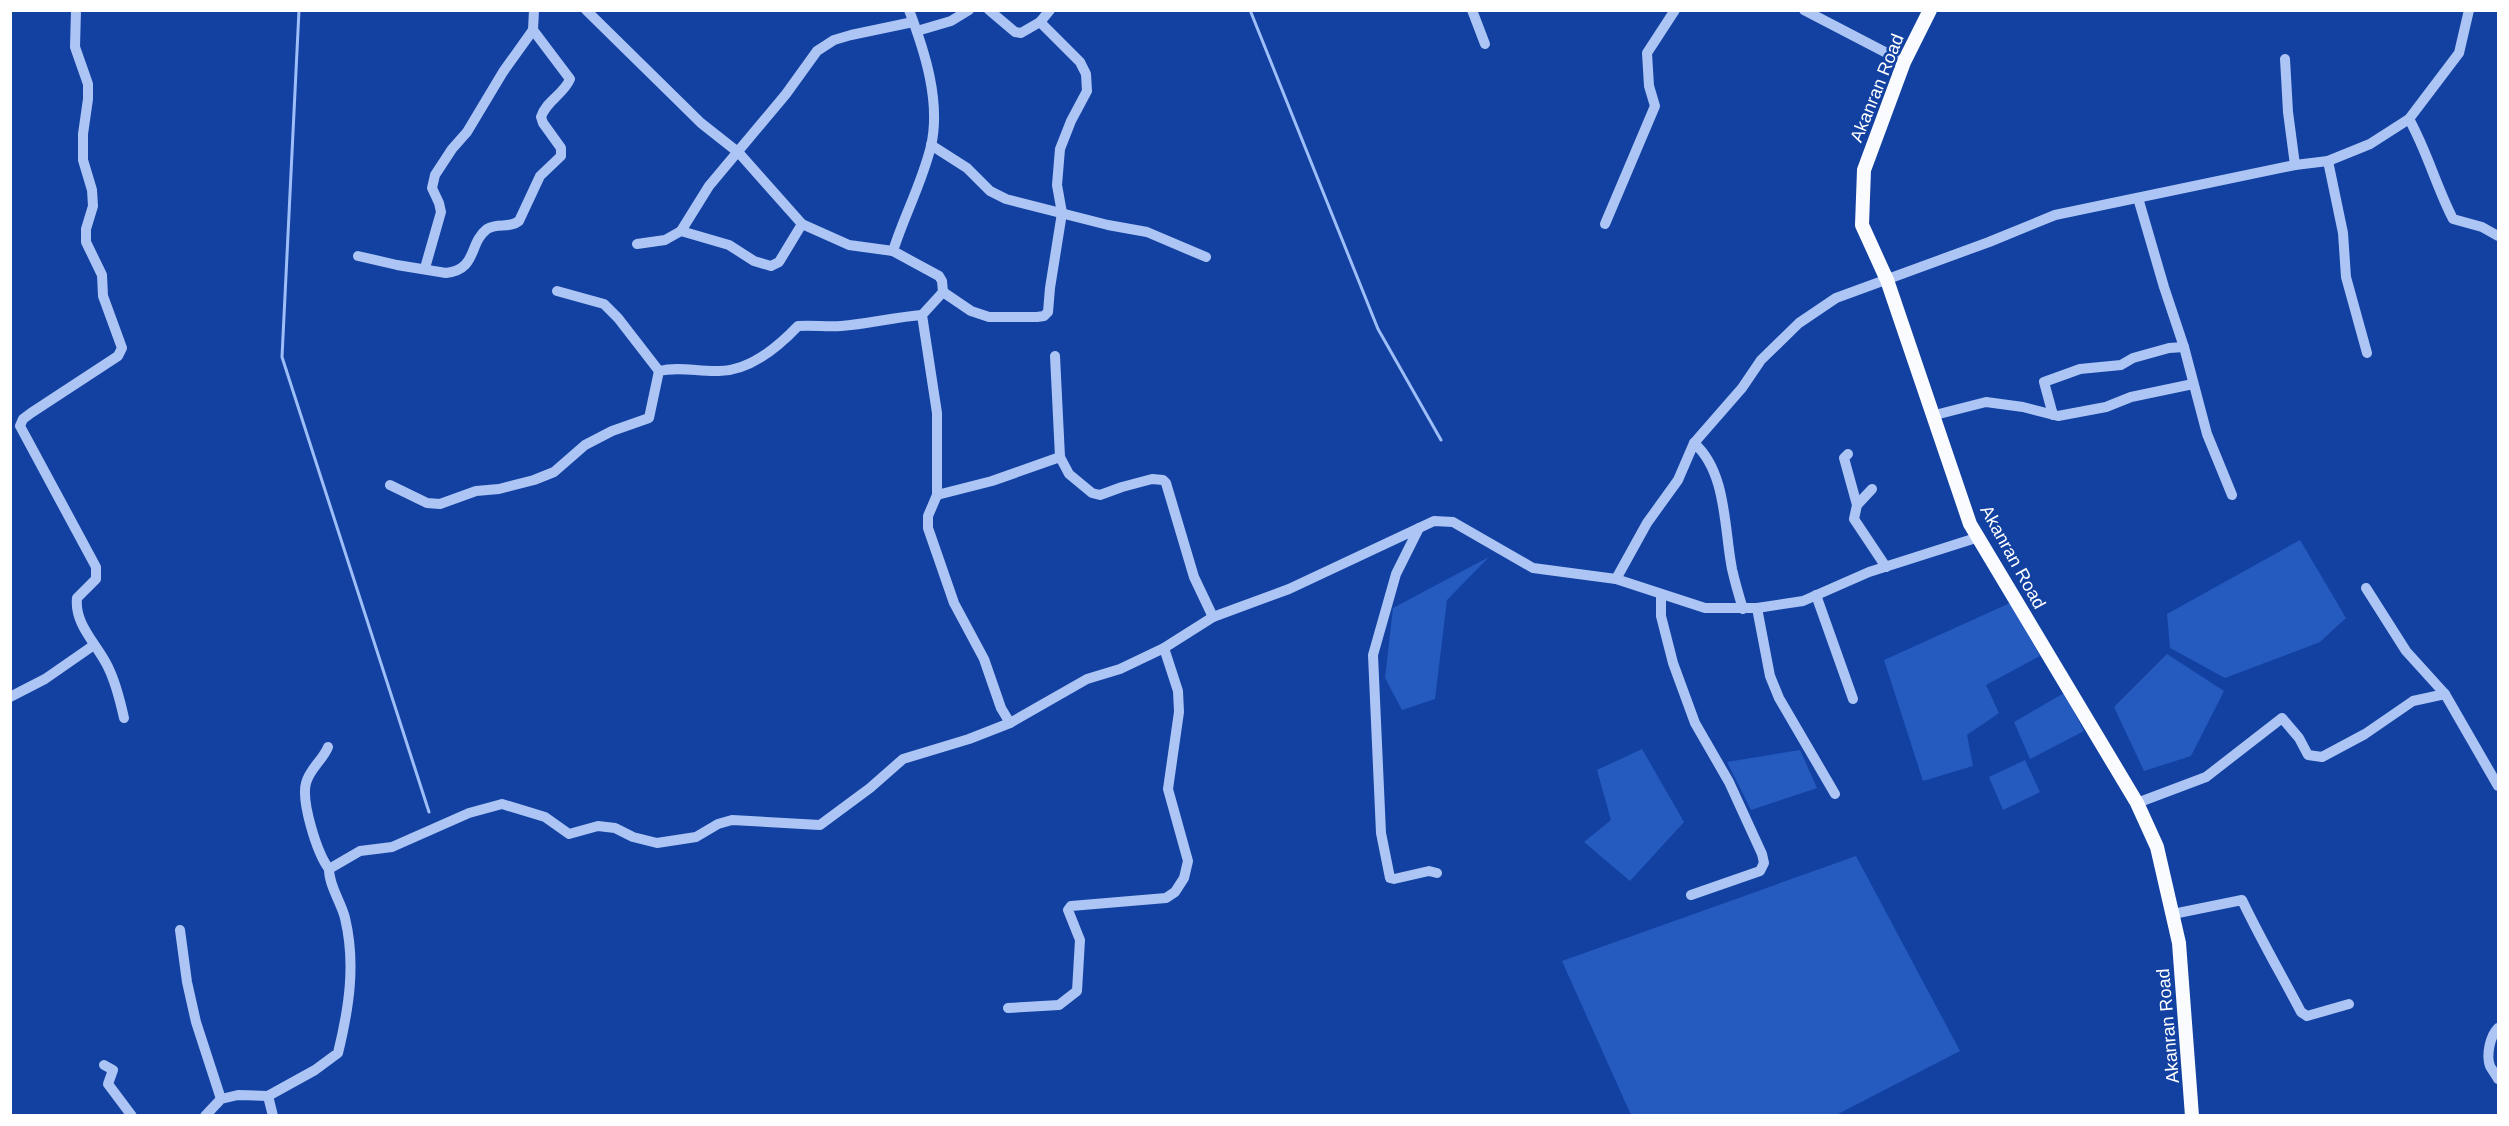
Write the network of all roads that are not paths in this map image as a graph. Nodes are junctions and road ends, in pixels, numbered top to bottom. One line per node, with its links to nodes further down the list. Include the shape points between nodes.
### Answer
1 (76, 10): 64 (street, via 75,47 88,84 83,160 93,206 86,242 102,275 103,296 122,348 118,356 31,413 20,426 96,567 96,579 76,601 80,619)
2 (534, 10): 15 (street)
3 (586, 10): 21 (street, via 701,123)
4 (909, 10): 14 (street)
5 (969, 10): 14 (street, via 951,21)
6 (989, 10): 13 (street, via 1015,32 1021,33)
7 (1050, 10): 13 (street)
8 (1472, 10): 16 (street)
9 (1675, 10): 27 (street, via 1647,53 1655,106)
10 (1804, 10): 18 (street)
11 (1930, 10): 18 (main road, Akanran Road)
12 (2469, 10): 19 (street, via 2459,53)
13 (1040, 22): 25 (street, via 1080,62 1086,74 1087,91 1060,149 1057,185)
14 (915, 26): 20 (street, via 935,104); 21 (street, via 851,35 816,51)
15 (533, 30): 34 (street, via 435,175 432,188 441,212); 34 (street, via 570,79 541,117 561,148 561,156 540,176 513,226 491,227 484,232 470,259 459,269 446,273)
16 (1485, 45)
17 (2285, 59): 23 (street)
18 (1904, 62): 35 (main road, Akanran Road, via 1864,170 1862,225)
19 (2409, 119): 22 (street, via 2370,144); 29 (street, via 2423,143 2453,219)
20 (931, 145): 25 (street, via 1005,199); 31 (street)
21 (738, 153): 26 (street); 28 (street, via 709,186)
22 (2328, 161): 23 (street); 40 (street, via 2343,233 2346,277)
23 (2295, 165): 24 (street)
24 (2138, 198): 35 (street, via 2055,215); 39 (street)
25 (1062, 213): 33 (street, via 1147,232); 37 (street, via 1046,315 989,317 971,311)
26 (802, 224): 28 (street, via 779,262 771,266 754,261 729,245); 31 (street, via 849,245)
27 (1605, 224)
28 (681, 231): 30 (street, via 665,240)
29 (2499, 236)
30 (637, 244)
31 (893, 252): 37 (street, via 939,276)
32 (358, 256): 34 (street)
33 (1206, 257)
34 (425, 268)
35 (1887, 280): 44 (main road, Akanran Road); 46 (street, via 1836,298 1799,323 1761,360)
36 (557, 291): 42 (street, via 604,304)
37 (943, 292): 38 (street)
38 (922, 315): 42 (street, via 840,326 798,326 753,362 722,371); 51 (street, via 937,413)
39 (2184, 347): 43 (street); 45 (street, via 2133,358 2121,365 2080,369 2044,382)
40 (2367, 353)
41 (1054, 356): 48 (street)
42 (659, 371): 49 (street, via 649,418 585,446 554,472 440,504 427,503)
43 (2193, 384): 45 (street, via 2131,397 2106,407); 52 (street, via 2207,434)
44 (1935, 415): 45 (street, via 1986,402); 55 (main road, Akanran Road, via 1970,524)
45 (2053, 415)
46 (1694, 443): 57 (street, via 1678,480 1647,523); 62 (street, via 1710,462 1718,486 1732,570)
47 (1848, 454): 53 (street, via 1844,458)
48 (1060, 458): 51 (street); 63 (street, via 1069,474 1100,495 1152,479 1166,483 1194,577)
49 (390, 485)
50 (1872, 489): 53 (street)
51 (937, 495): 70 (street, via 928,516 928,528 954,603 984,659)
52 (2232, 495)
53 (1857, 505): 56 (street, via 1854,519)
54 (1419, 528): 57 (street, via 1434,521 1453,522 1533,568); 63 (street, via 1289,589); 76 (street, via 1396,574 1373,655 1376,770 1388,875 1394,879 1429,871)
55 (1979, 537): 56 (street); 74 (main road, Akanran Road)
56 (1886, 567): 60 (street)
57 (1616, 579): 59 (street)
58 (2366, 588): 66 (street, via 2406,651)
59 (1661, 594): 62 (street, via 1705,608); 77 (street, via 1661,616 1673,663 1695,723 1729,782 1764,863 1760,871)
60 (1816, 595): 61 (street, via 1803,601); 68 (street)
61 (1757, 608): 62 (street); 73 (street, via 1770,676 1779,698)
62 (1743, 609)
63 (1213, 617): 65 (street)
64 (94, 645): 67 (street, via 45,679); 69 (street, via 113,678)
65 (1164, 648): 70 (street, via 1120,669 1086,679); 81 (street, via 1178,691 1179,712 1168,789 1188,855 1184,878 1176,892 1166,898 1071,906 1068,910 1080,940 1077,991 1059,1005)
66 (2445, 694): 72 (street); 74 (street, via 2414,701 2322,757 2308,755 2300,738 2282,718 2206,777)
67 (10, 697)
68 (1853, 699)
69 (124, 717)
70 (1010, 723): 75 (street, via 903,759 820,825 732,820 696,837 657,843 598,826 568,834 545,817 502,804 469,813 392,847 360,851)
71 (328, 747): 75 (street, via 306,784 315,836)
72 (2499, 786)
73 (1835, 794)
74 (2137, 803): 78 (main road, Akanran Road, via 2157,847)
75 (329, 869): 85 (street, via 345,918 350,958 350,998 338,1053)
76 (1437, 873)
77 (1691, 895)
78 (2173, 914): 80 (street, via 2242,900 2301,1012 2307,1016); 90 (main road, Akanran Road, via 2179,943)
79 (180, 930): 86 (street, via 196,1022)
80 (2349, 1004)
81 (1008, 1008)
82 (2499, 1028): 84 (street, via 2490,1048 2490,1065)
83 (104, 1065): 87 (street, via 113,1070 108,1084)
84 (2499, 1079)
85 (268, 1096): 86 (street); 89 (street)
86 (221, 1099): 88 (street)
87 (132, 1116)
88 (205, 1116)
89 (273, 1116)
90 (2192, 1116)

